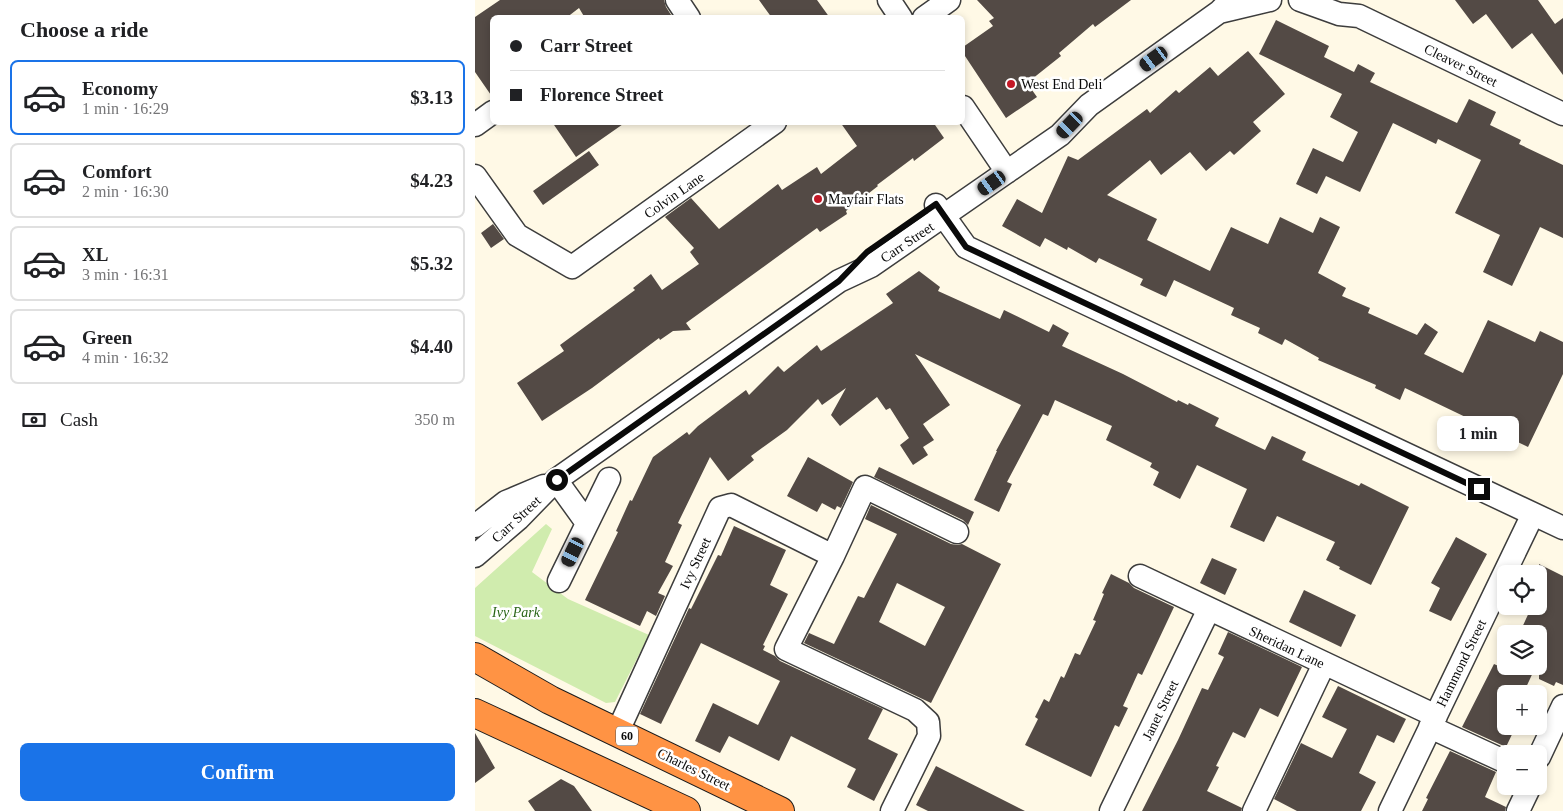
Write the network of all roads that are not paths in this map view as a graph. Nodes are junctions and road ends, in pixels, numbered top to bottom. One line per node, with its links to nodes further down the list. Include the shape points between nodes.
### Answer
1 (677, 0): 8 (street)
2 (889, 0): 9 (street)
3 (949, 0): 10 (street)
4 (1270, 0): 6 (street, Carr Street)
5 (1300, 0): 7 (street, Cleaver Street, via 1339,14)
6 (1225, 6): 16 (street, Carr Street, via 1089,105 1055,119)
7 (1354, 8): 13 (street, Cleaver Street)
8 (687, 15)
9 (899, 15)
10 (928, 15)
11 (965, 110): 16 (street)
12 (490, 114): 14 (street)
13 (1563, 114)
14 (475, 124)
15 (767, 125): 17 (street, Colvin Lane, via 572,267 517,236)
16 (1003, 166): 18 (street, Carr Street)
17 (475, 176)
18 (940, 210): 20 (street, Carr Street, via 867,252 839,281); 21 (street, via 966,247)
19 (609, 479): 22 (street)
20 (557, 480): 22 (street); 23 (street, Carr Street, via 506,502); 26 (street, Carr Street)
21 (1533, 514): 24 (street); 35 (street, Hammond Street)
22 (587, 523): 29 (street)
23 (475, 526)
24 (1563, 528)
25 (957, 532): 27 (street, via 865,487)
26 (475, 556)
27 (833, 556): 36 (street, Ivy Street, via 731,505 720,508); 42 (street, via 786,649 915,710 928,722 929,736)
28 (1140, 576): 30 (street, Sheridan Lane)
29 (559, 580)
30 (1209, 609): 32 (street, Sheridan Lane); 43 (street, Janet Street)
31 (475, 657): 36 (highway, Charles Street / 60, via 550,700)
32 (1324, 664): 35 (street, Sheridan Lane); 44 (street)
33 (1563, 706): 37 (street)
34 (475, 713): 40 (highway)
35 (1433, 721): 38 (street, Sheridan Lane); 45 (street, Hammond Street)
36 (618, 732): 41 (highway, Charles Street / 60)
37 (1545, 745)
38 (1497, 757)
39 (1526, 795): 46 (street)
40 (685, 811)
41 (780, 811)
42 (892, 811)
43 (1111, 811)
44 (1254, 811)
45 (1390, 811)
46 (1518, 811)

